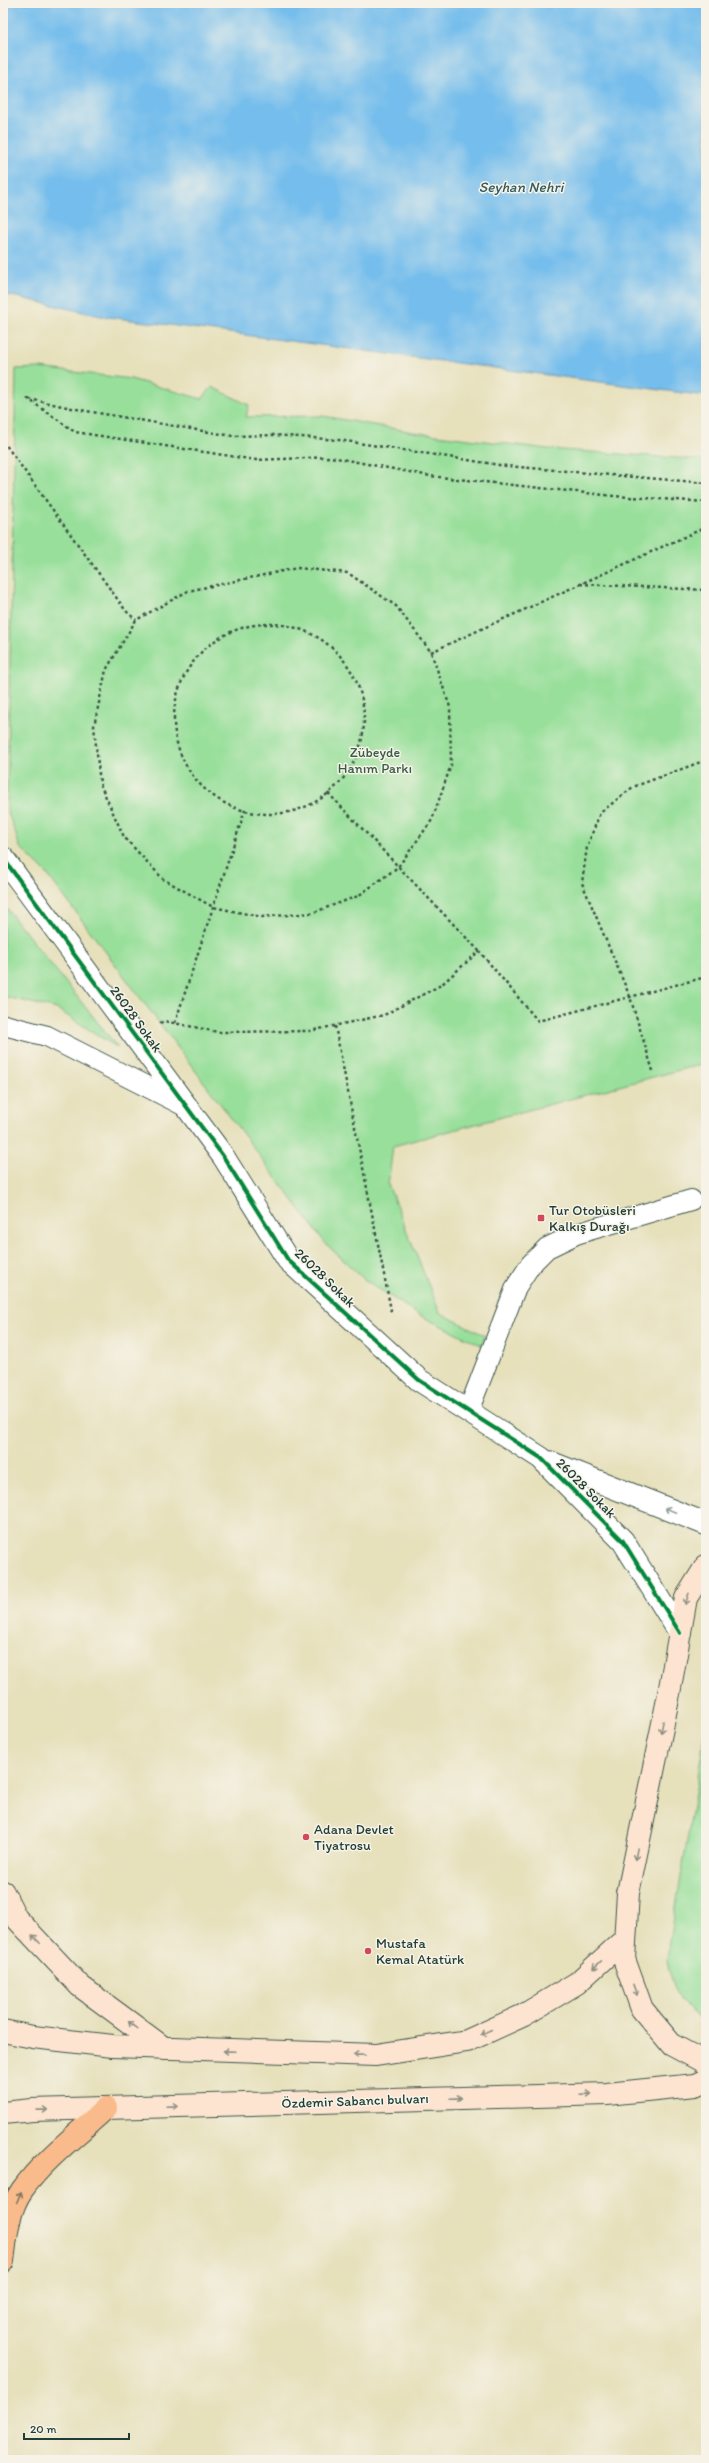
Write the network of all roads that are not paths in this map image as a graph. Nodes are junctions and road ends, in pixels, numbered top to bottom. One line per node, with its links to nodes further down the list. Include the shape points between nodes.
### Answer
1 (3, 858): 3 (street, 26028 Sokak)
2 (4, 1026): 3 (lane, via 48,1036)
3 (185, 1106): 5 (street, 26028 Sokak, via 223,1156 288,1260 420,1380)
4 (691, 1200): 5 (lane, via 576,1234 548,1248 531,1264 516,1287)
5 (468, 1412): 6 (street, 26028 Sokak)
6 (541, 1458): 7 (street, one-way to 6); 9 (street, 26028 Sokak, via 623,1540)
7 (706, 1524)
8 (706, 1566): 9 (main road, one-way to 9, via 686,1598)
9 (680, 1633): 11 (main road, one-way to 11, via 628,1893)
10 (3, 1892): 13 (main road, one-way to 10, via 80,1986 16,1918)
11 (625, 1939): 13 (main road, one-way to 13, via 577,1983 524,2015 466,2041 376,2056); 14 (main road, one-way to 14, via 624,1960 642,2009 672,2044)
12 (3, 2031): 13 (main road, via 113,2046)
13 (164, 2048)
14 (706, 2063)
15 (706, 2080): 16 (main road, Özdemir Sabancı bulvarı, one-way to 15, via 607,2094 696,2085)
16 (106, 2108): 17 (main road, Özdemir Sabancı bulvarı, one-way to 16); 18 (highway, one-way to 16, via 8,2224 22,2191 48,2162)
17 (3, 2113)
18 (3, 2261)

